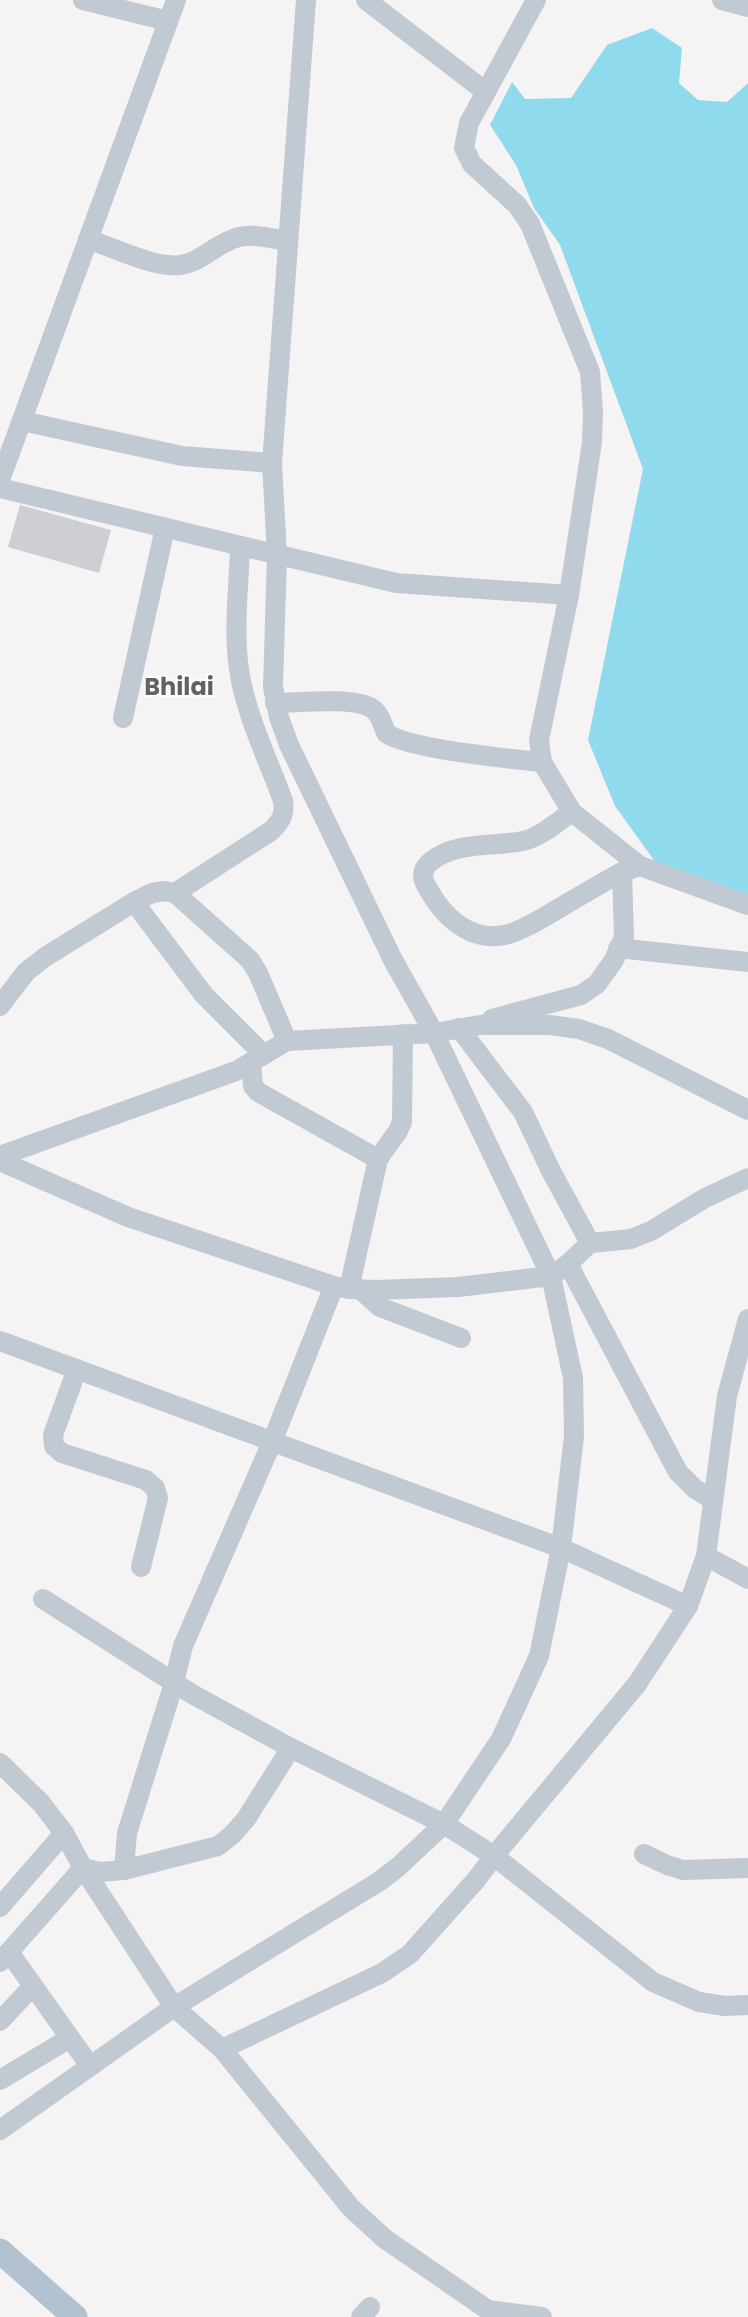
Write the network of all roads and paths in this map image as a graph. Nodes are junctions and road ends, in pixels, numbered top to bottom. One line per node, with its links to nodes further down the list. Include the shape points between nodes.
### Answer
1 (83, 0): 8 (street)
2 (176, 0): 8 (street)
3 (306, 0): 11 (street)
4 (366, 0): 9 (street)
5 (536, 0): 9 (street)
6 (724, 0): 7 (street)
7 (748, 7)
8 (168, 21): 10 (street)
9 (486, 92): 20 (street, via 469,124 464,148 472,164 517,205 530,224 590,372 592,442)
10 (88, 239): 11 (street, via 164,266 180,266 200,260 240,236); 12 (street)
11 (288, 241): 14 (street)
12 (22, 421): 13 (street); 14 (street, via 182,456)
13 (7, 437): 15 (street)
14 (272, 463): 19 (street)
15 (0, 480)
16 (0, 488): 17 (street)
17 (165, 528): 18 (street); 22 (street)
18 (240, 546): 19 (street); 26 (street, via 236,639 239,670 284,812 271,831)
19 (277, 555): 20 (street, via 396,583); 21 (street)
20 (569, 595): 23 (street, via 539,740)
21 (275, 703): 23 (street, via 356,702 373,709 386,733 402,741); 34 (street, via 289,745 394,960)
22 (123, 718)
23 (542, 762): 24 (street)
24 (572, 812): 25 (street); 25 (street, via 529,839 466,847 437,857 427,865 423,881 452,922 486,936 518,931)
25 (631, 869): 28 (street); 29 (street, via 624,937)
26 (175, 893): 27 (street, via 152,893); 36 (street, via 250,960)
27 (134, 902): 31 (street, via 45,957 26,972); 37 (street, via 204,995)
28 (748, 905)
29 (618, 948): 30 (street); 32 (street, via 614,960 597,984 581,995)
30 (748, 962)
31 (0, 1006)
32 (480, 1024): 33 (street); 38 (street, via 550,1025 579,1029 608,1039)
33 (459, 1028): 34 (street); 43 (street, via 523,1112)
34 (434, 1033): 35 (street); 45 (street)
35 (403, 1034): 36 (street); 40 (street, via 402,1122)
36 (287, 1041): 37 (street)
37 (258, 1058): 39 (street, via 236,1072); 40 (street, via 252,1080 258,1092)
38 (748, 1110)
39 (0, 1156)
40 (378, 1159): 46 (street)
41 (0, 1161): 46 (street, via 128,1217)
42 (748, 1178): 43 (street, via 706,1198 651,1232 631,1239)
43 (590, 1243): 44 (street)
44 (568, 1264): 45 (street); 53 (street, via 678,1472 695,1489)
45 (551, 1276): 46 (street, via 458,1287); 54 (street, via 573,1378 575,1407)
46 (348, 1288): 48 (street, via 380,1307); 52 (street)
47 (748, 1319): 51 (street)
48 (461, 1338)
49 (0, 1341): 50 (street)
50 (77, 1369): 52 (street); 56 (street, via 53,1435 54,1446 68,1455 146,1480 155,1488 158,1498)
51 (741, 1373): 53 (street, via 727,1396)
52 (272, 1442): 54 (street); 60 (street, via 198,1606 182,1646)
53 (713, 1500): 55 (street)
54 (561, 1548): 59 (street); 63 (street, via 539,1656 501,1739)
55 (706, 1556): 57 (street); 59 (street)
56 (141, 1567)
57 (748, 1579)
58 (43, 1600): 60 (street)
59 (688, 1606): 66 (street, via 637,1684)
60 (174, 1683): 61 (street); 69 (street, via 127,1833)
61 (291, 1748): 63 (street); 69 (street, via 246,1819 218,1846)
62 (0, 1763): 64 (street)
63 (444, 1824): 66 (street); 74 (street, via 380,1881)
64 (64, 1832): 67 (street); 70 (street)
65 (644, 1854): 68 (street, via 683,1870)
66 (494, 1856): 73 (street, via 653,1982 699,2002); 77 (street, via 410,1954 382,1973)
67 (82, 1868): 69 (street, via 100,1872); 71 (street); 74 (street)
68 (748, 1868)
69 (124, 1870)
70 (0, 1907)
71 (4, 1956): 72 (street)
72 (33, 1986): 75 (street); 76 (street)
73 (748, 2005)
74 (174, 2007): 77 (street); 78 (street)
75 (0, 2022)
76 (70, 2038): 78 (street); 79 (street)
77 (222, 2050): 82 (street, via 351,2208 385,2239)
78 (90, 2066): 80 (street)
79 (0, 2080)
80 (0, 2130)
81 (0, 2251): 83 (main road)
82 (490, 2314): 84 (street)
83 (75, 2317)
84 (542, 2317)

